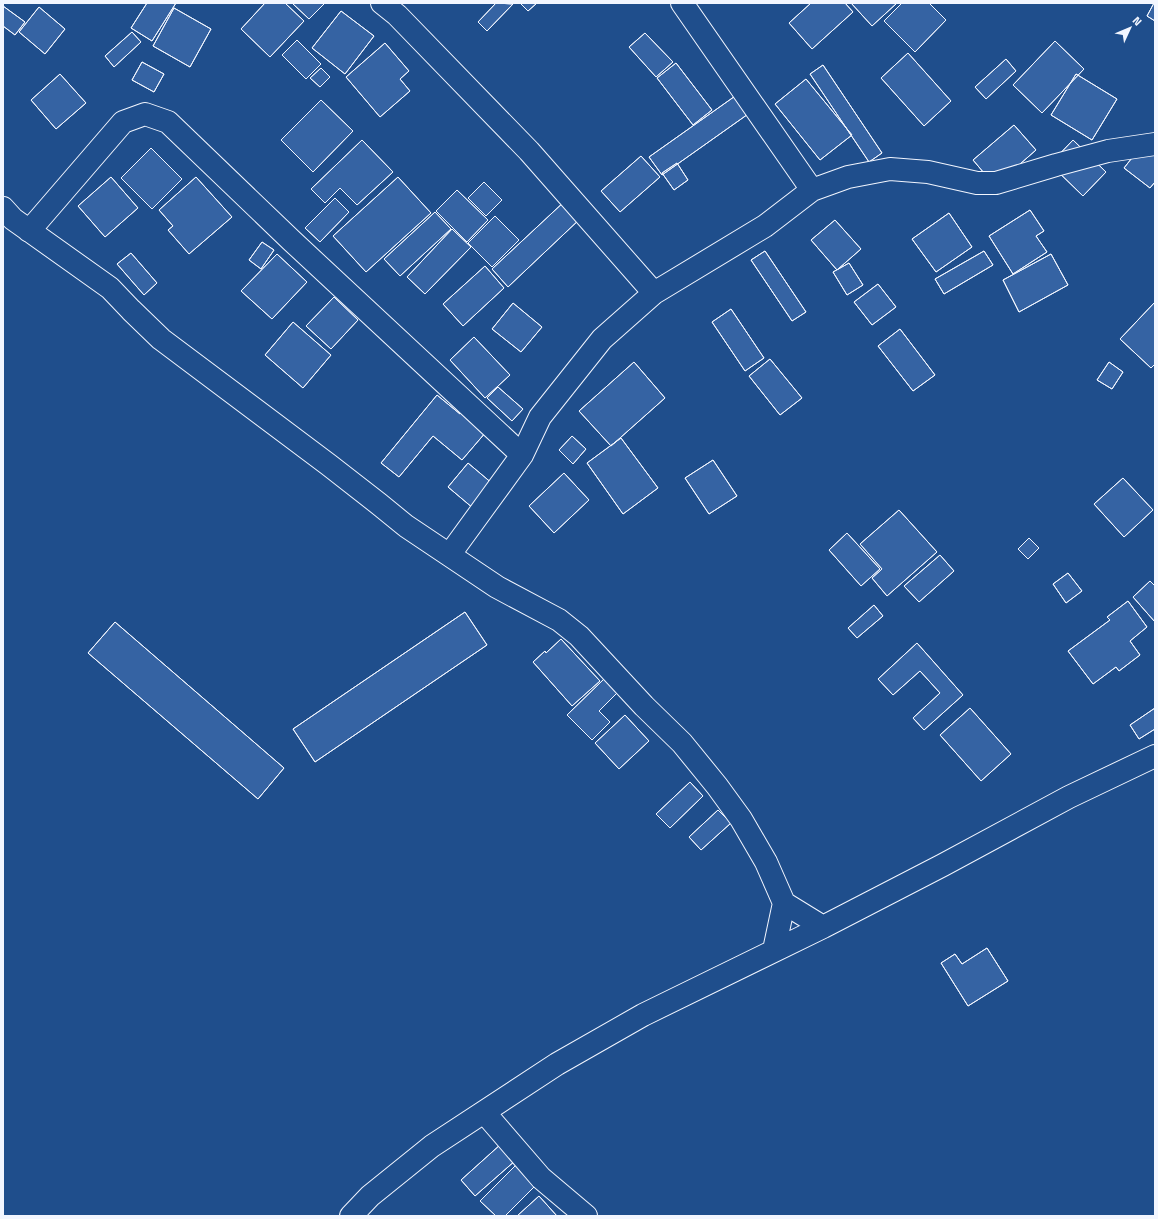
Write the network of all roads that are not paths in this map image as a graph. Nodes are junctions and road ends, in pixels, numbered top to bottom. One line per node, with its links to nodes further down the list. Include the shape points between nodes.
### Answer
1 (382, 3): 7 (street, via 397,15 529,151)
2 (682, 3): 4 (street)
3 (1155, 144): 4 (street, via 1108,151 996,183 977,182 928,172 890,169 848,177)
4 (812, 190): 7 (street, via 765,226)
5 (3, 208): 6 (street)
6 (29, 230): 8 (street, via 123,122 145,114 168,122); 9 (street, via 110,288 161,339 406,526)
7 (654, 293): 8 (street, via 602,339 578,368 540,417)
8 (522, 455): 9 (street)
9 (450, 554): 11 (street, via 497,588 559,620 579,636 682,743 741,820 766,862)
10 (1155, 756): 12 (street, via 1069,797)
11 (784, 903): 12 (street); 13 (street)
12 (823, 927): 13 (street)
13 (774, 950): 14 (street, via 643,1014 557,1064)
14 (484, 1112): 15 (street, via 432,1146 370,1196); 16 (street, via 541,1178)
15 (351, 1216)
16 (586, 1216)

